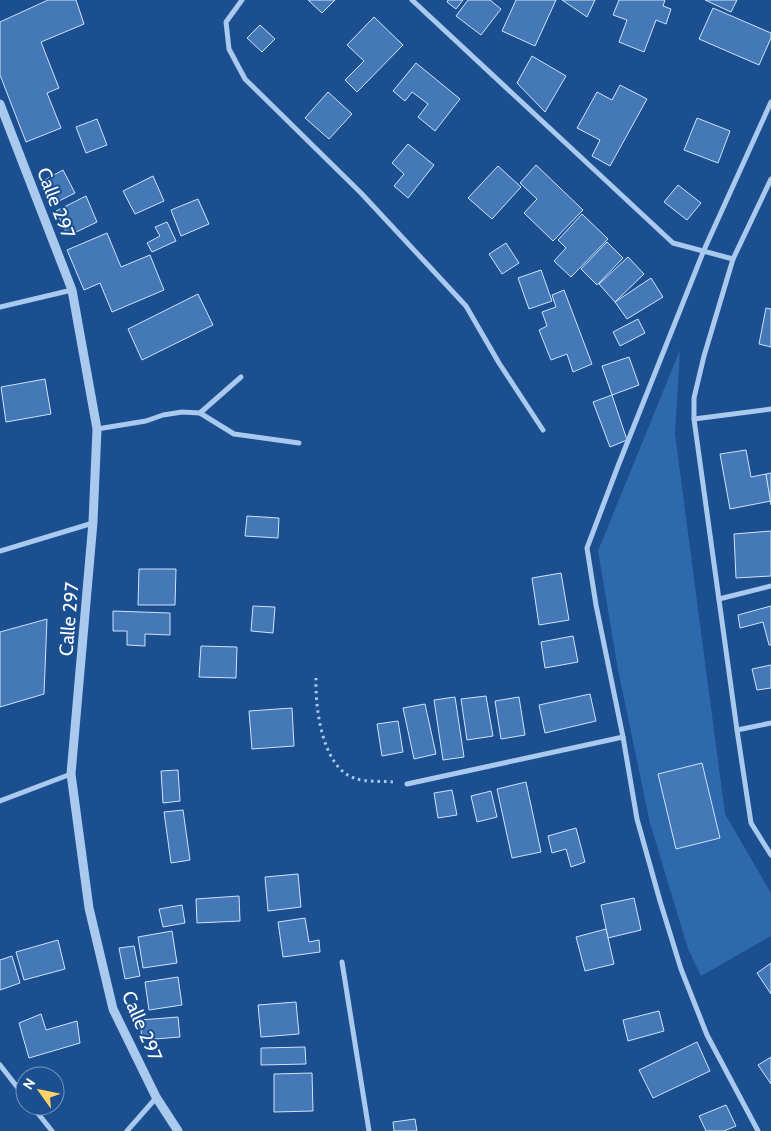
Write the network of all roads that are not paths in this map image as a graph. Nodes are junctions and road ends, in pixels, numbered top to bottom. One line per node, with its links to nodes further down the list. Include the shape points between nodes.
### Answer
1 (242, 0): 15 (street, via 226,22 229,49 246,79 361,193 466,306)
2 (412, 0): 6 (street, via 673,243)
3 (771, 102): 6 (street)
4 (0, 104): 8 (street, Calle 297)
5 (771, 179): 7 (street)
6 (704, 250): 7 (street); 23 (street, via 587,548)
7 (733, 259): 13 (street, via 704,356 694,398)
8 (72, 290): 9 (street); 14 (street, Calle 297)
9 (0, 307)
10 (241, 377): 12 (street)
11 (771, 409): 13 (street)
12 (200, 413): 14 (street, via 182,412); 16 (street, via 234,434)
13 (694, 419): 20 (street)
14 (97, 428): 17 (street, Calle 297)
15 (543, 430)
16 (299, 443)
17 (93, 522): 18 (street); 24 (street, Calle 297)
18 (0, 551)
19 (771, 586): 20 (street)
20 (719, 599): 22 (street)
21 (771, 723): 22 (street)
22 (737, 730): 27 (street, via 751,823)
23 (623, 737): 25 (street); 37 (street, via 637,819 681,969 706,1035)
24 (71, 774): 26 (street); 31 (street, Calle 297, via 89,908 113,1009)
25 (407, 784)
26 (0, 801)
27 (771, 856)
28 (342, 962): 36 (street)
29 (0, 1065): 30 (street)
30 (15, 1084)
31 (156, 1097): 34 (street); 35 (street, Calle 297)
32 (40, 1116): 33 (street)
33 (52, 1131)
34 (127, 1131)
35 (178, 1131)
36 (369, 1131)
37 (758, 1131)

